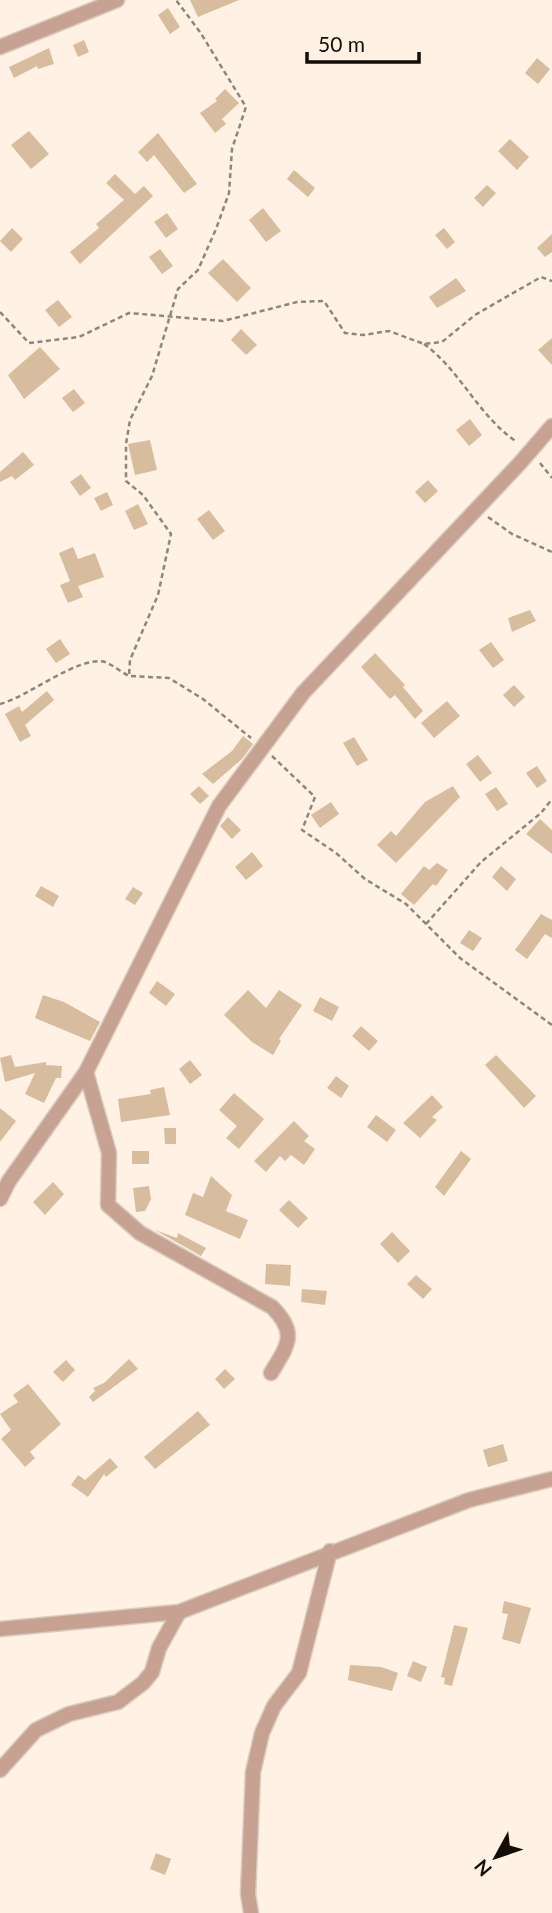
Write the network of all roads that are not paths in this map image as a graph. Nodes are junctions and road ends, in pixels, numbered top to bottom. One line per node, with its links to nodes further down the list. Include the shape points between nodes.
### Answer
1 (117, 0): 2 (street)
2 (0, 47)
3 (552, 426): 4 (street, via 303,693 219,806)
4 (86, 1072): 5 (street); 6 (street, via 109,1153 108,1205 140,1233 281,1316 289,1337)
5 (0, 1199)
6 (271, 1373)
7 (552, 1479): 8 (street, via 469,1500)
8 (330, 1551): 9 (street); 12 (street, via 299,1673 274,1706 253,1772)
9 (179, 1612): 10 (street); 11 (street, via 143,1683 117,1702 69,1714 36,1730)
10 (0, 1629)
11 (0, 1770)
12 (251, 1913)

